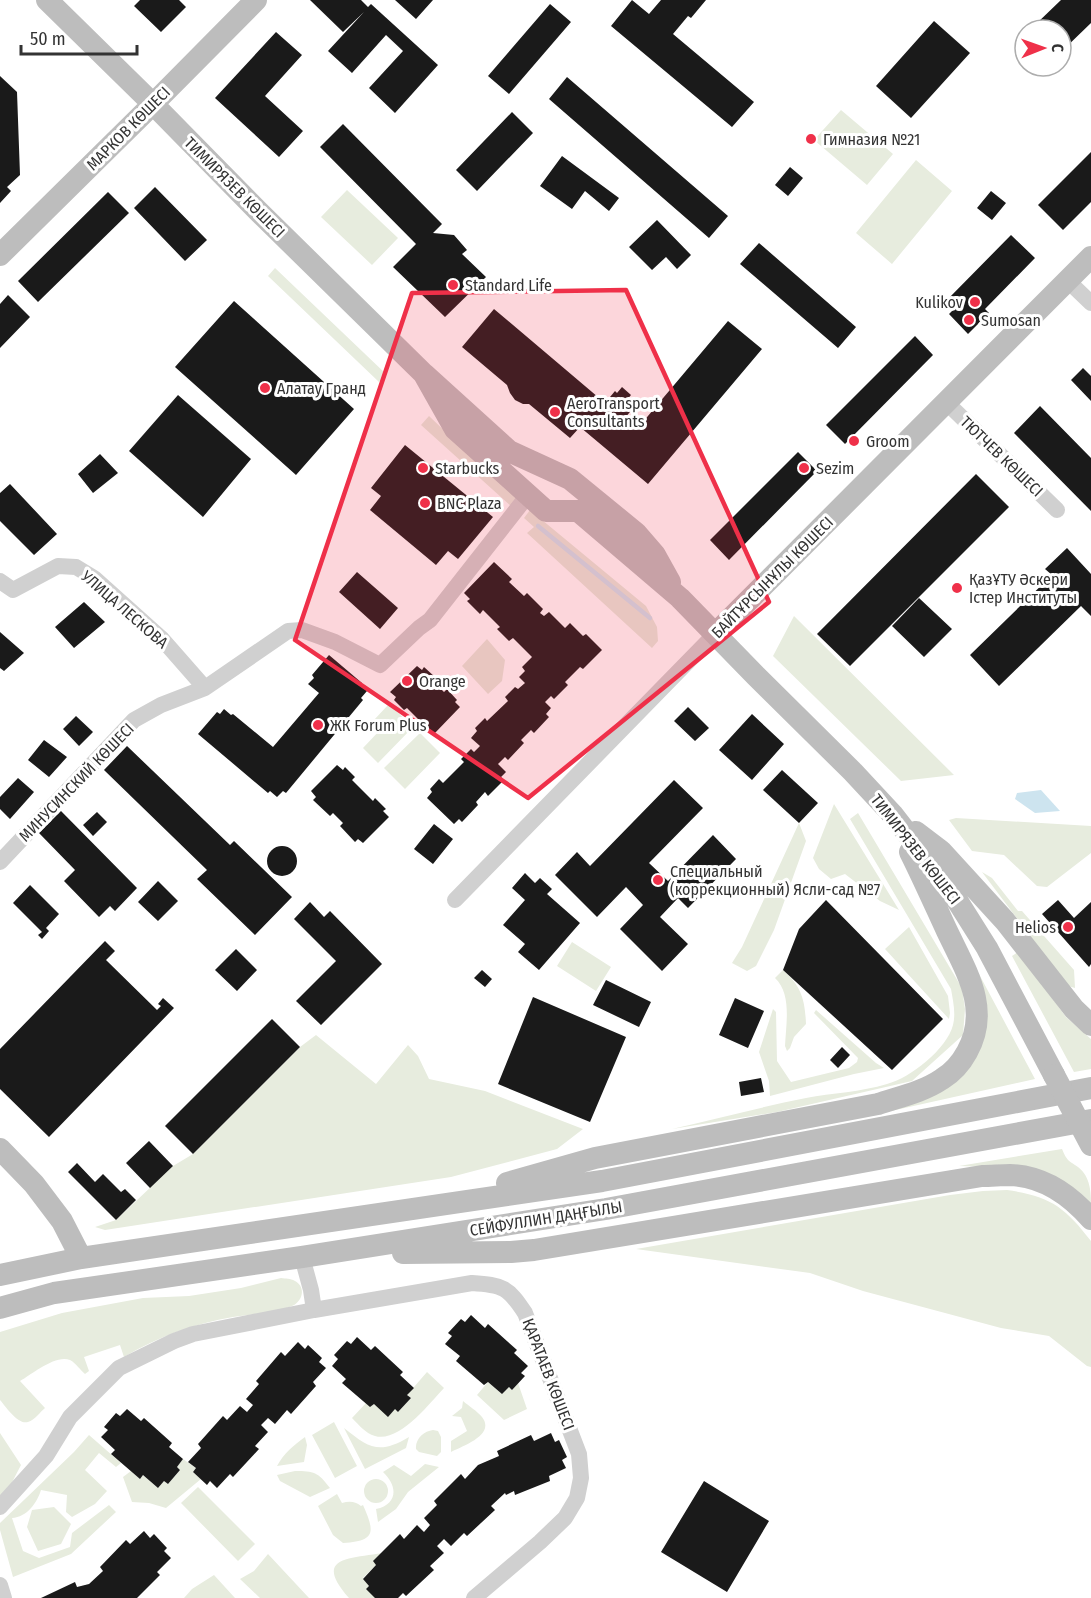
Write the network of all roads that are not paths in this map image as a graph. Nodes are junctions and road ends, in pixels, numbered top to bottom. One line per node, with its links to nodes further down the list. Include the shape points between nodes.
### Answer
1 (47, 0): 3 (main road, ТИМИРЯЗЕВ КӨШЕСІ)
2 (256, 0): 3 (main road, МАРКОВ КӨШЕСІ)
3 (153, 104): 4 (main road, МАРКОВ КӨШЕСІ); 8 (main road, ТИМИРЯЗЕВ КӨШЕСІ)
4 (0, 255)
5 (1091, 257): 6 (main road, БАЙТҰРСЫНҰЛЫ КӨШЕСІ)
6 (1067, 280): 7 (street); 9 (main road, БАЙТҰРСЫНҰЛЫ КӨШЕСІ)
7 (1091, 303)
8 (424, 374): 10 (main road, ТИМИРЯЗЕВ КӨШЕСІ, via 455,429); 13 (main road, ТИМИРЯЗЕВ КӨШЕСІ, via 509,451 570,479 636,532)
9 (946, 402): 11 (street, ТЮТЧЕВ КӨШЕСІ); 14 (main road, БАЙТҰРСЫНҰЛЫ КӨШЕСІ)
10 (528, 495): 13 (main road, ТИМИРЯЗЕВ КӨШЕСІ, via 546,511 578,511); 15 (street, МИНУСИНСКИЙ КӨШЕСІ, via 430,620 380,665 335,642 302,630 288,631)
11 (1057, 510)
12 (0, 581): 15 (street, УЛИЦА ЛЕСКОВА, via 13,590 58,566 76,567 94,578 162,639)
13 (680, 598): 14 (main road, ТИМИРЯЗЕВ КӨШЕСІ)
14 (715, 634): 16 (main road, ТИМИРЯЗЕВ КӨШЕСІ); 18 (street, БАЙТҰРСЫНҰЛЫ КӨШЕСІ)
15 (205, 688): 17 (street, МИНУСИНСКИЙ КӨШЕСІ, via 134,720)
16 (893, 815): 19 (main road, via 941,851); 22 (main road, ТИМИРЯЗЕВ КӨШЕСІ, bridge, via 948,886 987,948); 24 (main road, via 970,979 977,1005 973,1041 962,1062 943,1079 878,1104 595,1158)
17 (0, 862)
18 (455, 900)
19 (1091, 1025)
20 (1091, 1088): 24 (main road, СЕЙФУЛЛИН ДАҢҒЫЛЫ, via 602,1181)
21 (1091, 1120): 26 (main road, СЕЙФУЛЛИН ДАҢҒЫЛЫ, via 606,1209)
22 (1091, 1145)
23 (0, 1149): 27 (main road, via 62,1221)
24 (429, 1206): 27 (main road, СЕЙФУЛЛИН ДАҢҒЫЛЫ)
25 (1091, 1219): 26 (main road, via 1054,1187 1012,1175 982,1176 534,1250)
26 (313, 1255): 29 (main road, СЕЙФУЛЛИН ДАҢҒЫЛЫ, via 54,1293); 30 (street)
27 (81, 1258): 28 (main road, СЕЙФУЛЛИН ДАҢҒЫЛЫ)
28 (0, 1275)
29 (0, 1308)
30 (314, 1310): 31 (street, ҚАРАТАЕВ КӨШЕСІ, via 183,1337 119,1368 70,1417 46,1456); 34 (street, ҚАРАТАЕВ КӨШЕСІ, via 472,1283 494,1284 513,1294 525,1313 579,1454 581,1478 577,1498 565,1518)
31 (0, 1507)
32 (0, 1585): 33 (street)
33 (4, 1598)
34 (474, 1598)

